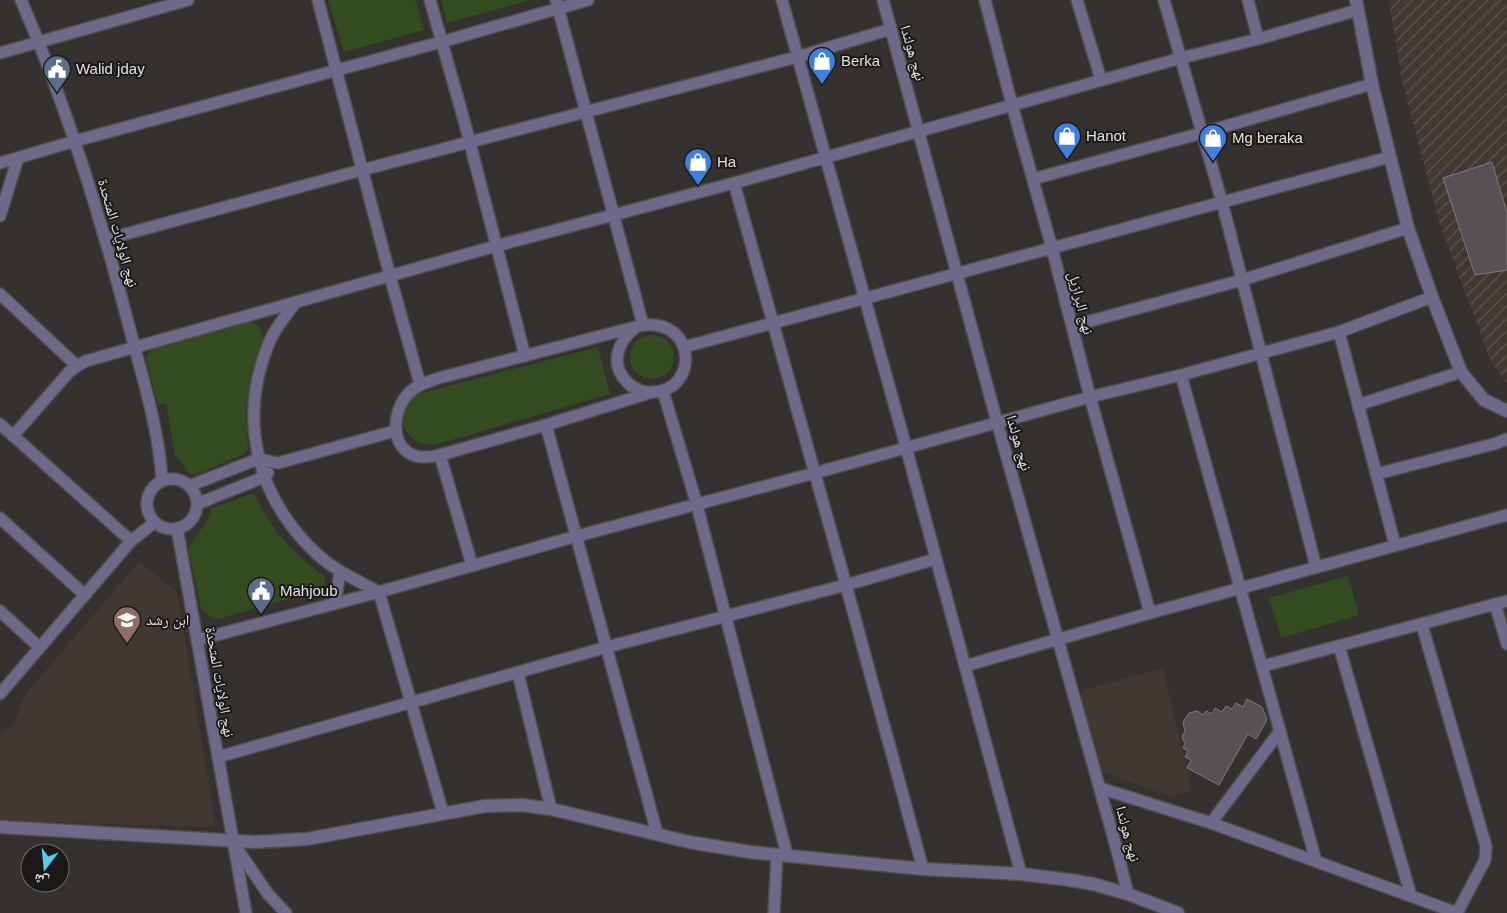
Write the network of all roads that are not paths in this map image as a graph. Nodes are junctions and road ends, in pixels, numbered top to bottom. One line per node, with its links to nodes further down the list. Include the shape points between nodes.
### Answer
1 (21, 0): 16 (street, نهج الولايات المتحدة)
2 (188, 0): 16 (street)
3 (318, 0): 21 (street)
4 (430, 0): 17 (street)
5 (588, 0): 12 (street)
6 (782, 0): 19 (street)
7 (883, 0): 14 (street, نهج هولندا)
8 (985, 0): 24 (street, نهج البرازيل)
9 (1077, 0): 22 (street)
10 (1164, 0): 20 (street)
11 (1248, 0): 15 (street)
12 (557, 4): 17 (street); 25 (street)
13 (1357, 5): 15 (street); 23 (street)
14 (891, 29): 19 (street); 26 (street, نهج هولندا)
15 (1258, 39): 20 (street)
16 (39, 41): 18 (street); 28 (street, نهج الولايات المتحدة)
17 (441, 42): 21 (street); 29 (street)
18 (0, 53)
19 (797, 57): 25 (street); 30 (street)
20 (1180, 58): 22 (street); 27 (street)
21 (337, 70): 28 (street); 34 (street)
22 (1101, 80): 24 (street)
23 (1372, 84): 27 (street); 31 (street)
24 (1012, 105): 26 (street); 35 (street, نهج البرازيل)
25 (586, 112): 29 (street); 38 (street)
26 (919, 130): 30 (street); 44 (street, نهج هولندا)
27 (1202, 133): 35 (street); 37 (street)
28 (75, 141): 32 (street); 41 (street, نهج الولايات المتحدة)
29 (469, 143): 34 (street); 42 (street)
30 (825, 157): 36 (street); 49 (street)
31 (1390, 157): 37 (street); 40 (street)
32 (18, 158): 33 (street); 39 (street)
33 (0, 163)
34 (362, 170): 41 (street); 45 (street)
35 (1033, 179): 43 (street, نهج البرازيل)
36 (734, 183): 38 (street); 51 (street)
37 (1222, 202): 43 (street); 46 (street)
38 (614, 215): 42 (street); 52 (street)
39 (0, 216)
40 (1408, 228): 46 (street); 48 (street)
41 (107, 240): 55 (street, نهج الولايات المتحدة)
42 (496, 246): 45 (street); 58 (street)
43 (1052, 248): 44 (street); 53 (street, نهج البرازيل)
44 (957, 274): 49 (street); 68 (street, نهج هولندا)
45 (390, 276): 50 (street); 62 (street)
46 (1242, 280): 53 (street); 57 (street)
47 (0, 294): 59 (street)
48 (1432, 297): 54 (street); 60 (street)
49 (864, 299): 51 (street); 74 (street)
50 (296, 302): 55 (street); 76 (street, via 269,343 259,374 253,421)
51 (772, 324): 56 (street); 78 (street)
52 (640, 326): 56 (street, via 664,326 676,334); 58 (street); 64 (street, via 620,343 618,365 629,384)
53 (1072, 326): 65 (street, نهج البرازيل)
54 (1340, 332): 57 (street); 66 (street)
55 (134, 346): 59 (street); 81 (street, نهج الولايات المتحدة, via 157,442)
56 (684, 347): 63 (street, via 685,369 672,386)
57 (1260, 353): 61 (street); 94 (street)
58 (526, 356): 62 (street)
59 (77, 366): 72 (street)
60 (1461, 372): 66 (street); 67 (street, via 1484,400)
61 (1181, 374): 65 (street); 97 (street)
62 (420, 384): 71 (street, via 401,402)
63 (662, 391): 64 (street); 84 (street)
64 (649, 392): 69 (street)
65 (1090, 397): 68 (street); 104 (street, نهج البرازيل)
66 (1358, 405): 79 (street)
67 (1507, 411)
68 (997, 422): 74 (street); 107 (street, نهج هولندا)
69 (546, 425): 75 (street); 89 (street)
70 (1, 429): 72 (street)
71 (395, 431): 75 (street, via 404,447 416,456); 77 (street)
72 (13, 436): 90 (street)
73 (1507, 439): 79 (street)
74 (906, 447): 78 (street); 92 (street)
75 (440, 456): 93 (street)
76 (258, 459): 77 (street); 80 (street); 82 (street)
77 (278, 464): 80 (street)
78 (815, 473): 84 (street); 96 (street)
79 (1376, 474): 91 (street)
80 (264, 477): 83 (street); 95 (street, via 302,539)
81 (158, 484): 82 (street, via 171,479); 87 (street, نهج الولايات المتحدة, via 149,495 147,504 149,514)
82 (189, 486): 83 (street)
83 (197, 504): 88 (street, via 191,520)
84 (697, 505): 89 (street); 105 (street)
85 (1507, 515): 91 (street)
86 (0, 518): 99 (street)
87 (159, 524): 88 (street); 90 (street)
88 (176, 528): 108 (street, نهج الولايات المتحدة)
89 (578, 536): 93 (street); 112 (street)
90 (131, 542): 99 (street)
91 (1394, 546): 94 (street)
92 (936, 559): 96 (street); 113 (street)
93 (472, 565): 98 (street)
94 (1316, 567): 97 (street)
95 (340, 572): 98 (street); 101 (street)
96 (846, 585): 105 (street); 129 (street)
97 (1239, 589): 104 (street); 114 (street)
98 (379, 592): 101 (street); 117 (street)
99 (85, 595): 111 (street)
100 (1507, 600): 102 (street)
101 (335, 604): 108 (street)
102 (1495, 604): 106 (street); 109 (street)
103 (0, 611): 111 (street)
104 (1150, 613): 107 (street)
105 (727, 617): 112 (street); 127 (street)
106 (1422, 624): 110 (street); 137 (street, via 1486,846 1485,860)
107 (1059, 639): 113 (street); 120 (street, نهج هولندا)
108 (197, 640): 119 (street, نهج الولايات المتحدة)
109 (1507, 644)
110 (1339, 646): 114 (street); 132 (street)
111 (39, 647): 116 (street)
112 (607, 647): 115 (street); 125 (street)
113 (965, 666): 130 (street)
114 (1263, 666): 118 (street)
115 (518, 673): 117 (street); 121 (street)
116 (0, 694)
117 (411, 702): 119 (street); 122 (street)
118 (1280, 731): 123 (street); 128 (street)
119 (218, 757): 126 (street, نهج الولايات المتحدة)
120 (1100, 788): 123 (street); 131 (street, نهج هولندا)
121 (551, 810): 122 (street, via 503,804); 125 (street)
122 (443, 813): 126 (street, via 307,839)
123 (1211, 823): 128 (street)
124 (0, 827): 126 (street)
125 (657, 833): 127 (street, via 721,848)
126 (232, 841): 133 (street, نهج الولايات المتحدة); 134 (street, via 254,876)
127 (782, 855): 129 (street); 135 (street)
128 (1316, 861): 132 (street)
129 (923, 869): 130 (street)
130 (1021, 874): 131 (street, via 1093,884)
131 (1128, 894): 136 (street)
132 (1411, 896): 137 (street)
133 (246, 913)
134 (286, 913)
135 (774, 913)
136 (1178, 913)
137 (1457, 913)

